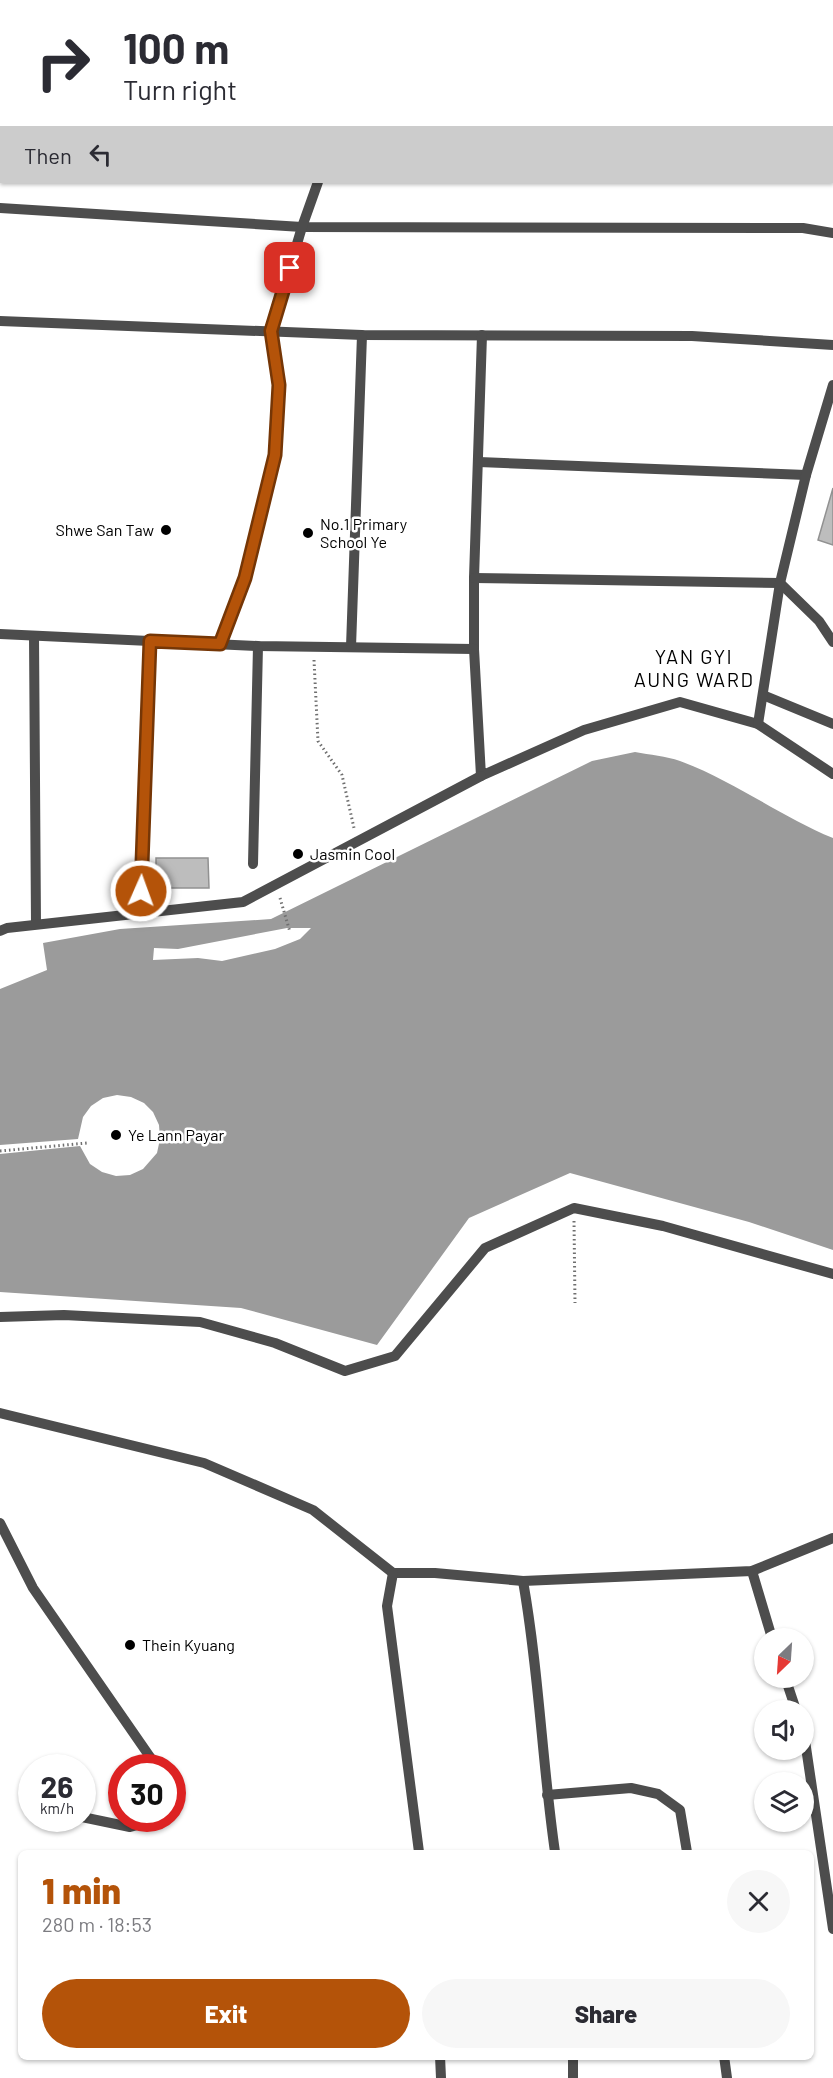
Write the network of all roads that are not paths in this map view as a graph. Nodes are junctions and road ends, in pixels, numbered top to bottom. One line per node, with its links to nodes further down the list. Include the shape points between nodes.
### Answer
1 (318, 183): 3 (street)
2 (0, 208): 3 (street)
3 (302, 227): 4 (street, via 803,228); 6 (street)
4 (833, 233)
5 (0, 321): 6 (street)
6 (271, 331): 7 (street); 19 (street, via 279,385 275,455 245,578)
7 (362, 335): 8 (street); 21 (street)
8 (482, 335): 9 (street, via 692,336); 11 (street)
9 (833, 345)
10 (833, 385): 12 (street)
11 (479, 462): 12 (street); 13 (street)
12 (806, 475): 14 (street)
13 (474, 578): 14 (street); 22 (street)
14 (780, 583): 18 (street, via 819,621); 23 (street)
15 (0, 634): 16 (street)
16 (34, 636): 17 (street); 30 (street)
17 (150, 641): 19 (street); 29 (street)
18 (833, 642)
19 (220, 644): 20 (street)
20 (258, 646): 21 (street); 28 (street)
21 (351, 647): 22 (street)
22 (474, 650): 27 (street)
23 (763, 694): 24 (street); 25 (street)
24 (758, 724): 26 (street); 27 (street, via 680,702 584,730)
25 (833, 724)
26 (833, 774)
27 (481, 776): 29 (street, via 243,902)
28 (253, 864)
29 (140, 913): 30 (street)
30 (36, 924): 31 (street)
31 (0, 931)
32 (833, 1275): 33 (street, via 663,1226 574,1208 485,1248 395,1356 345,1371 275,1343 200,1322 64,1314)
33 (0, 1317)
34 (0, 1413): 38 (street, via 204,1463 313,1510)
35 (0, 1523): 41 (street, via 33,1588)
36 (833, 1538): 37 (street)
37 (752, 1571): 39 (street); 40 (street)
38 (393, 1573): 39 (street); 44 (street, via 387,1606)
39 (523, 1581): 43 (street, via 534,1640)
40 (769, 1628)
41 (149, 1754)
42 (808, 1760): 47 (street)
43 (547, 1795): 45 (street); 46 (street, via 631,1788 658,1794 680,1810)
44 (419, 1850)
45 (555, 1850)
46 (687, 1850)
47 (832, 1914): 48 (street)
48 (833, 1929)
49 (440, 2060): 52 (street)
50 (573, 2060): 53 (street)
51 (725, 2060): 54 (street)
52 (441, 2078)
53 (573, 2078)
54 (728, 2078)

